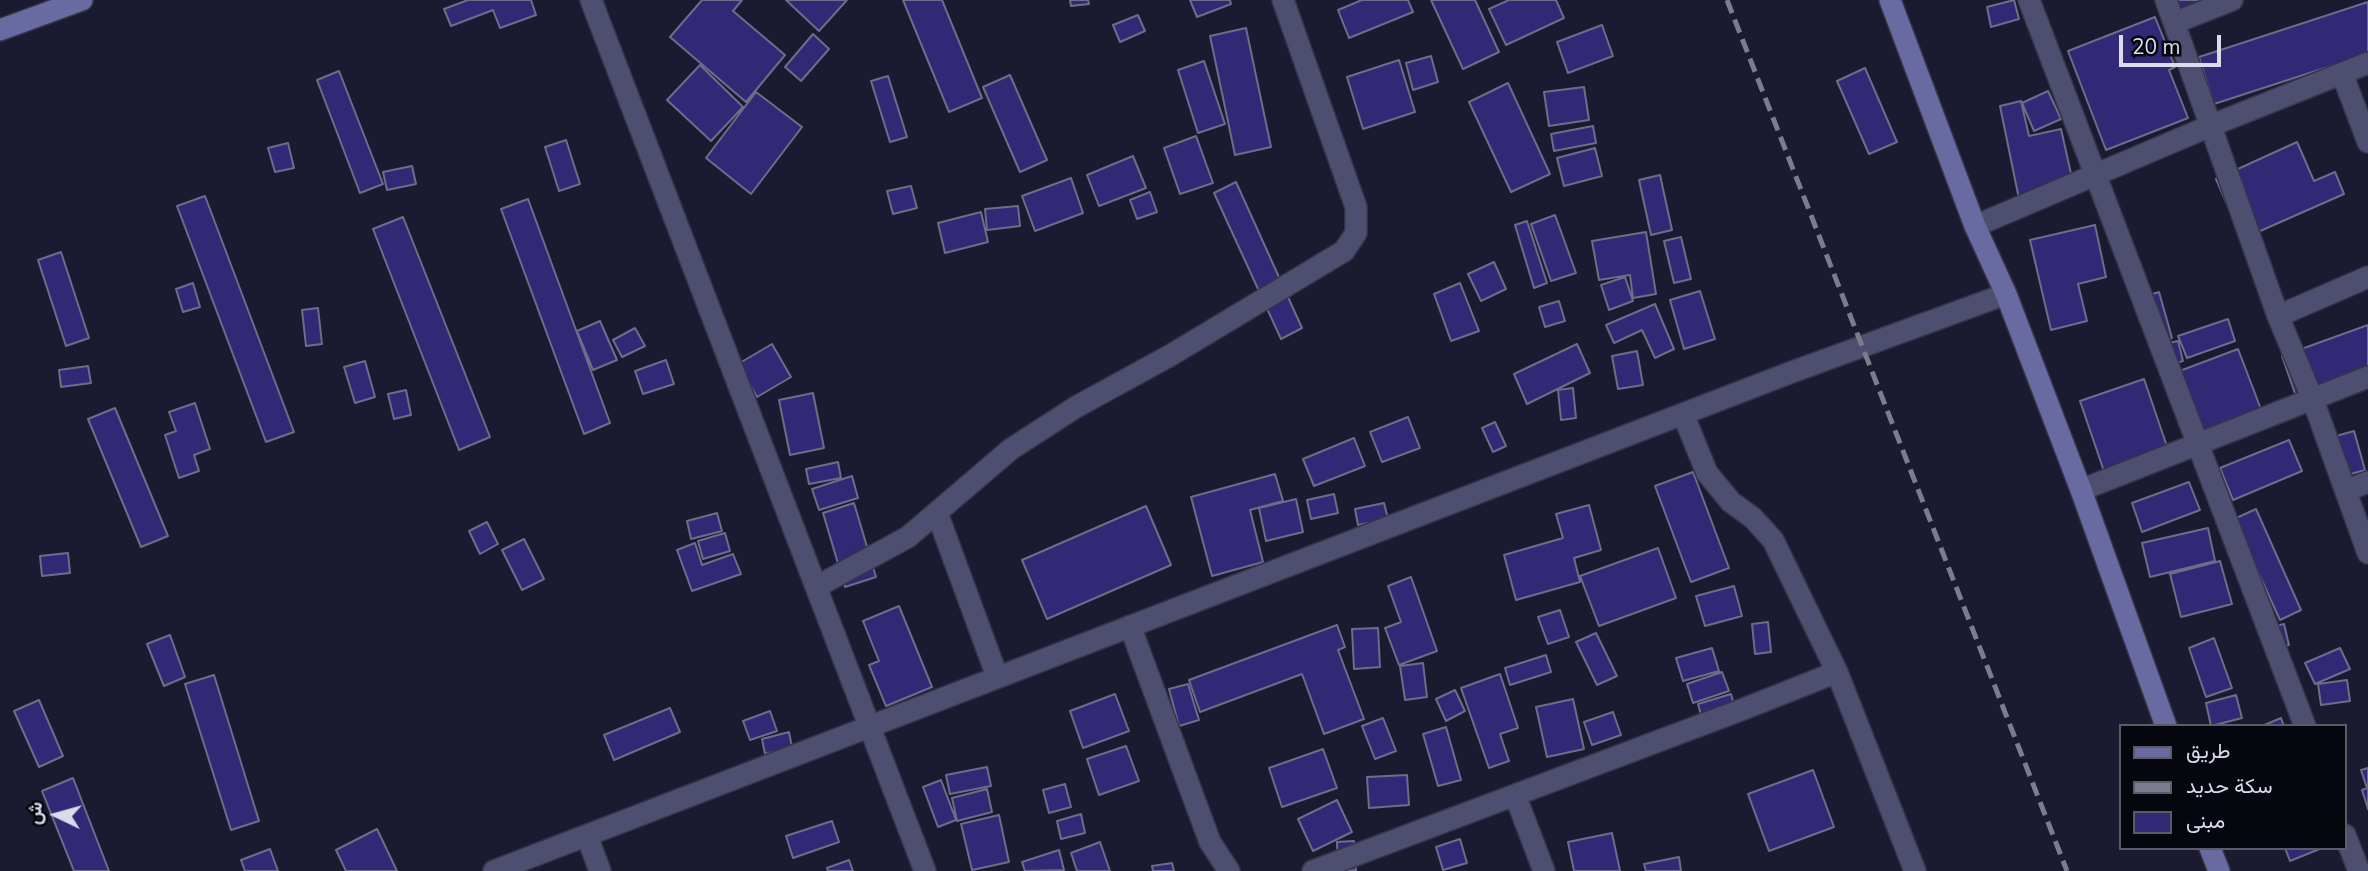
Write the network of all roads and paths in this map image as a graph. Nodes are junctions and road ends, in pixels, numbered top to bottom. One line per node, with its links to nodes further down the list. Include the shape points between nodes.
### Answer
1 (82, 0): 9 (street)
2 (591, 0): 28 (street)
3 (1283, 0): 26 (street, via 1356,207 1356,233 1344,251 1076,407 1011,449)
4 (1890, 0): 15 (street)
5 (2029, 0): 14 (street)
6 (2166, 0): 8 (street)
7 (2232, 0): 8 (street)
8 (2174, 23): 12 (street)
9 (0, 30)
10 (2368, 63): 11 (street)
11 (2342, 73): 12 (street); 13 (street)
12 (2210, 126): 14 (street); 18 (street)
13 (2368, 142)
14 (2094, 175): 15 (street); 22 (street)
15 (1975, 226): 17 (street)
16 (2368, 277): 18 (street)
17 (2006, 294): 21 (street); 24 (street)
18 (2278, 316): 20 (street)
19 (2368, 377): 20 (street)
20 (2312, 400): 22 (street); 25 (street)
21 (1683, 414): 29 (street); 30 (street, via 1707,473 1773,540)
22 (2199, 444): 24 (street); 33 (street)
23 (2368, 482): 25 (street)
24 (2081, 490): 32 (street)
25 (2346, 491): 27 (street)
26 (937, 513): 28 (street, via 908,537); 31 (street)
27 (2368, 553)
28 (816, 587): 34 (street)
29 (1130, 626): 31 (street); 42 (street, via 1210,842)
30 (1837, 672): 35 (street); 45 (street)
31 (997, 676): 34 (street)
32 (2165, 724)
33 (2304, 724)
34 (869, 726): 36 (street); 41 (street)
35 (1515, 795): 43 (street); 44 (street)
36 (587, 835): 39 (street); 40 (street)
37 (2347, 840): 47 (street)
38 (2211, 850): 46 (street)
39 (494, 871)
40 (600, 871)
41 (925, 871)
42 (1228, 871)
43 (1313, 871)
44 (1544, 871)
45 (1915, 871)
46 (2219, 871)
47 (2359, 871)

